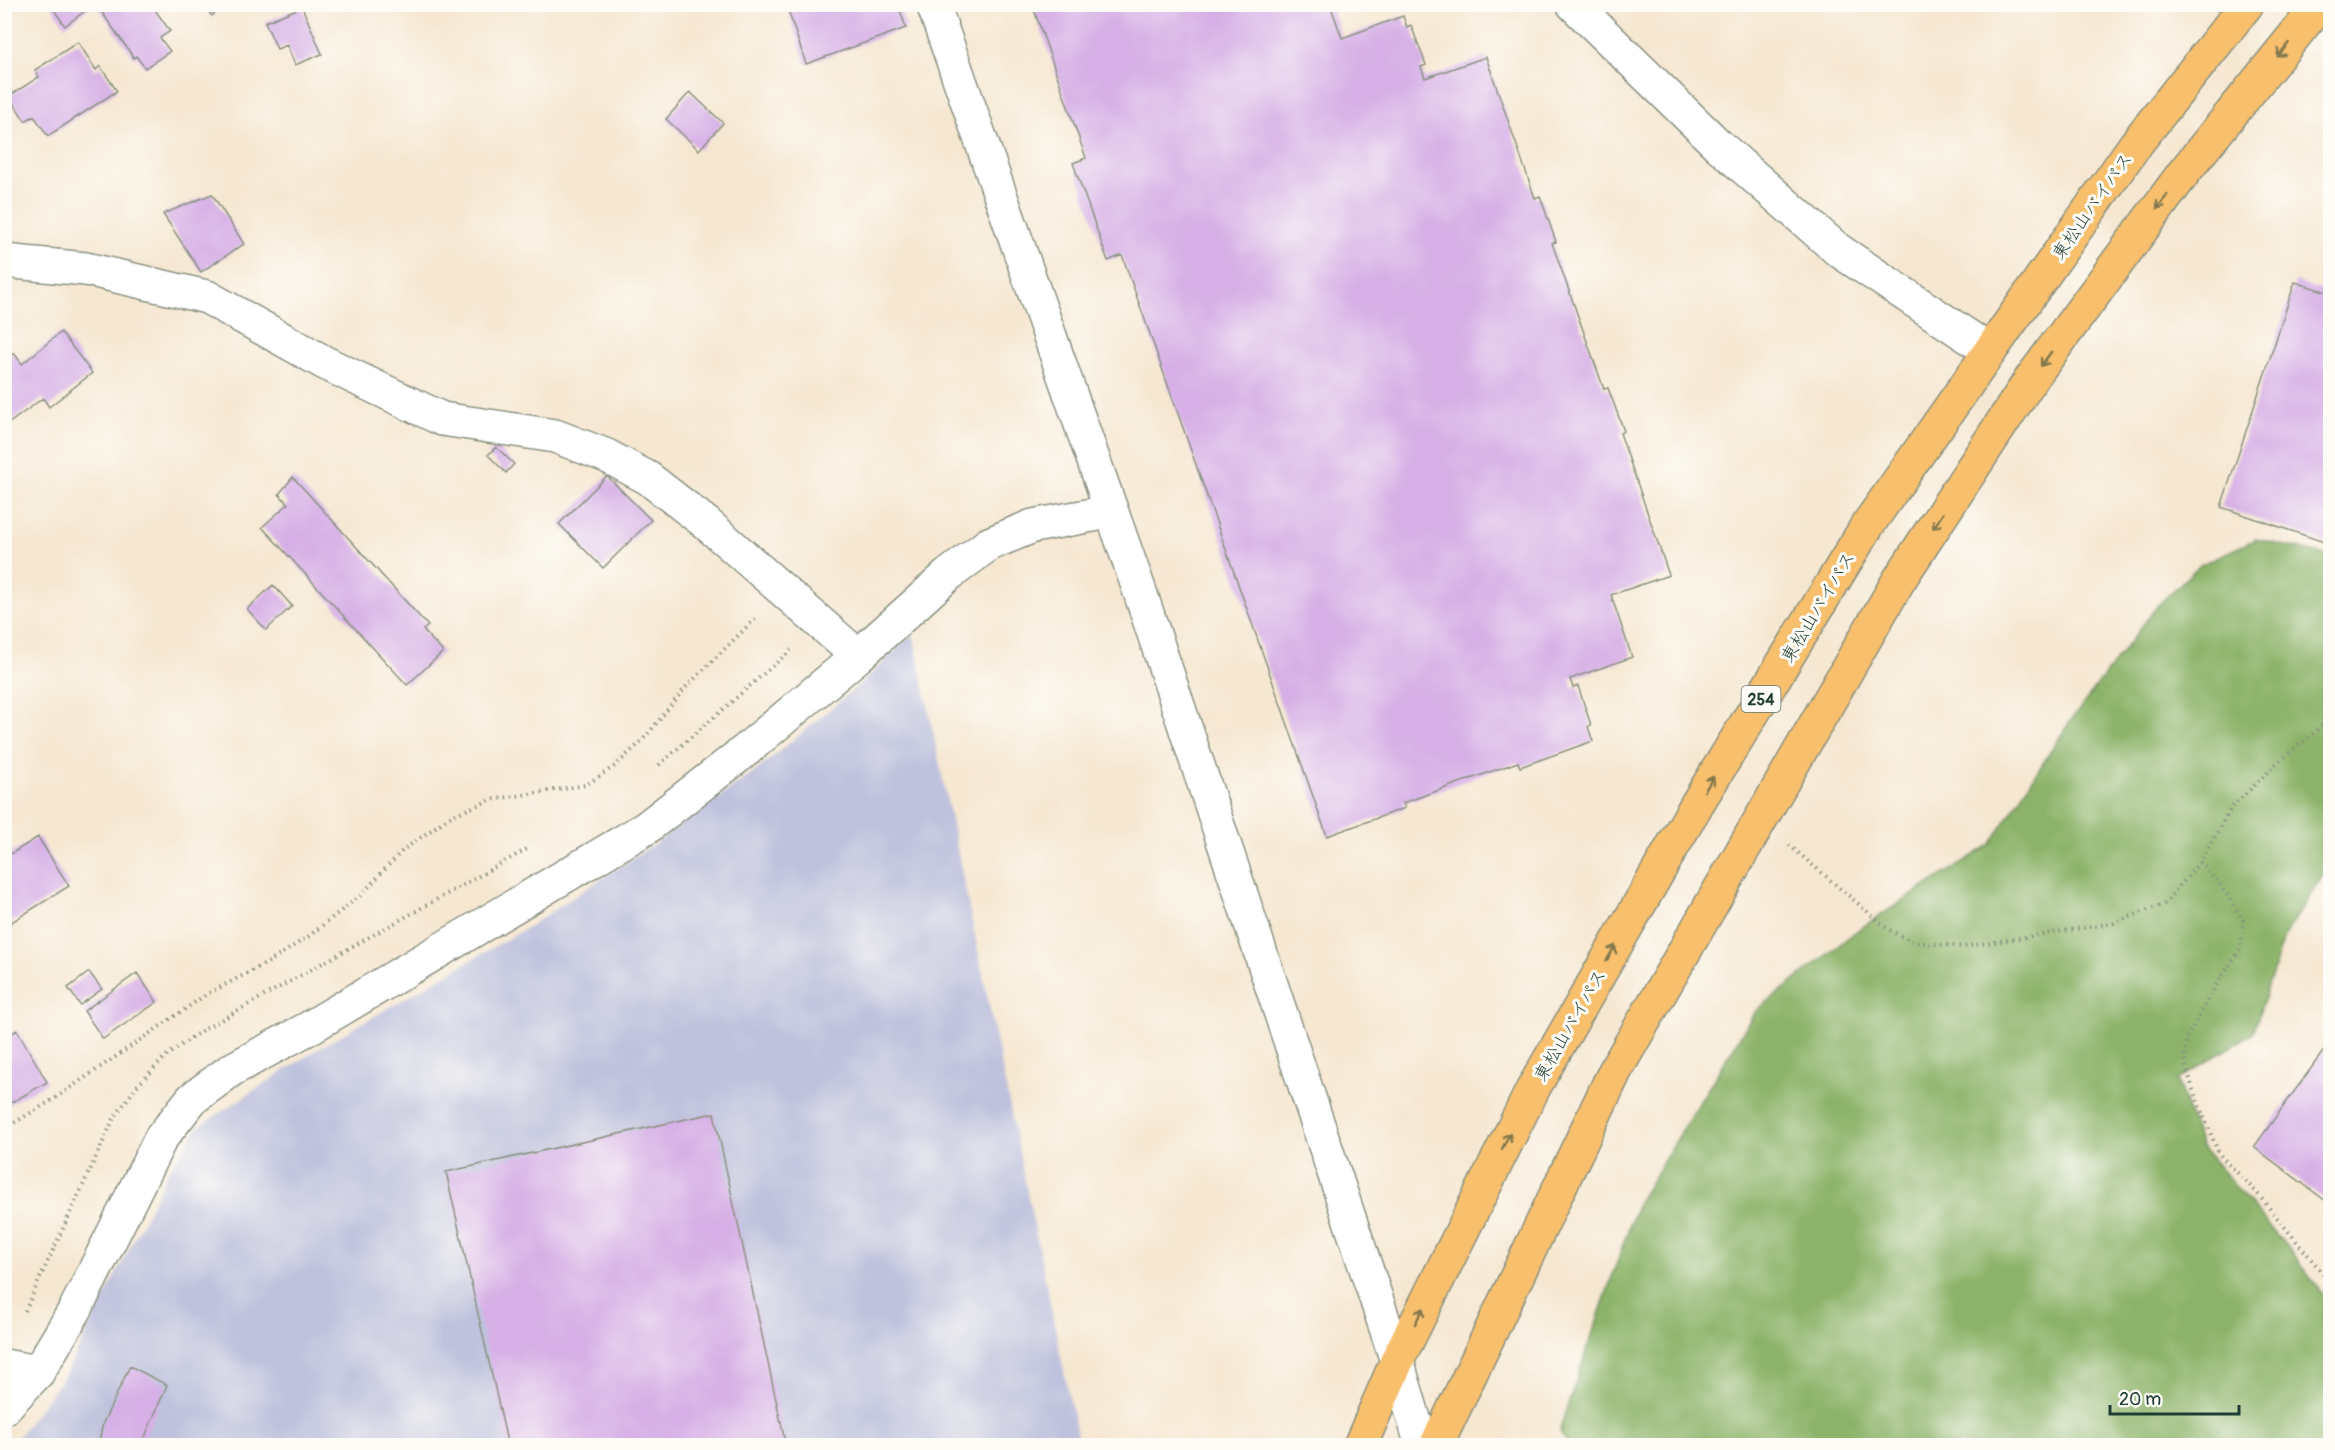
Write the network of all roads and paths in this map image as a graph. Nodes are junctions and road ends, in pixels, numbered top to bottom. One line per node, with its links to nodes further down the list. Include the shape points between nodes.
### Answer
1 (933, 4): 7 (street)
2 (1573, 4): 6 (street, via 1718,145 1838,250)
3 (2247, 4): 6 (highway, 東松山バイパス / 254, via 2135,145)
4 (2320, 4): 11 (highway, one-way to 11, via 2185,171 2031,379 1899,580)
5 (4, 261): 8 (street, via 87,269 207,297 325,363 442,419 555,436 607,456 648,478)
6 (1989, 351): 15 (highway, 東松山バイパス / 254, one-way to 6, via 1534,1087 1697,804 1867,526)
7 (1110, 512): 9 (street, via 1033,526 989,544 948,574); 15 (street)
8 (783, 590): 9 (street); 13 (path, via 685,688 642,741 615,766 586,785 490,800 451,816 403,850 361,895 309,936 207,994)
9 (858, 656): 17 (street, via 646,828 231,1070 192,1099 161,1138 75,1310)
10 (2331, 719): 12 (path, via 2231,808)
11 (1760, 820): 12 (path, via 1889,930 1914,942 1963,947 2114,923 2164,904); 21 (highway, via 1615,1071 1531,1240)
12 (2200, 862): 14 (path, via 2243,920 2241,948 2187,1036 2184,1059 2194,1093 2218,1154 2256,1192)
13 (4, 1129)
14 (2331, 1282)
15 (1397, 1360): 19 (highway, 東松山バイパス / 254); 20 (street)
16 (4, 1366): 17 (street)
17 (38, 1372): 18 (street)
18 (4, 1408)
19 (1360, 1446)
20 (1422, 1446)
21 (1436, 1446)

